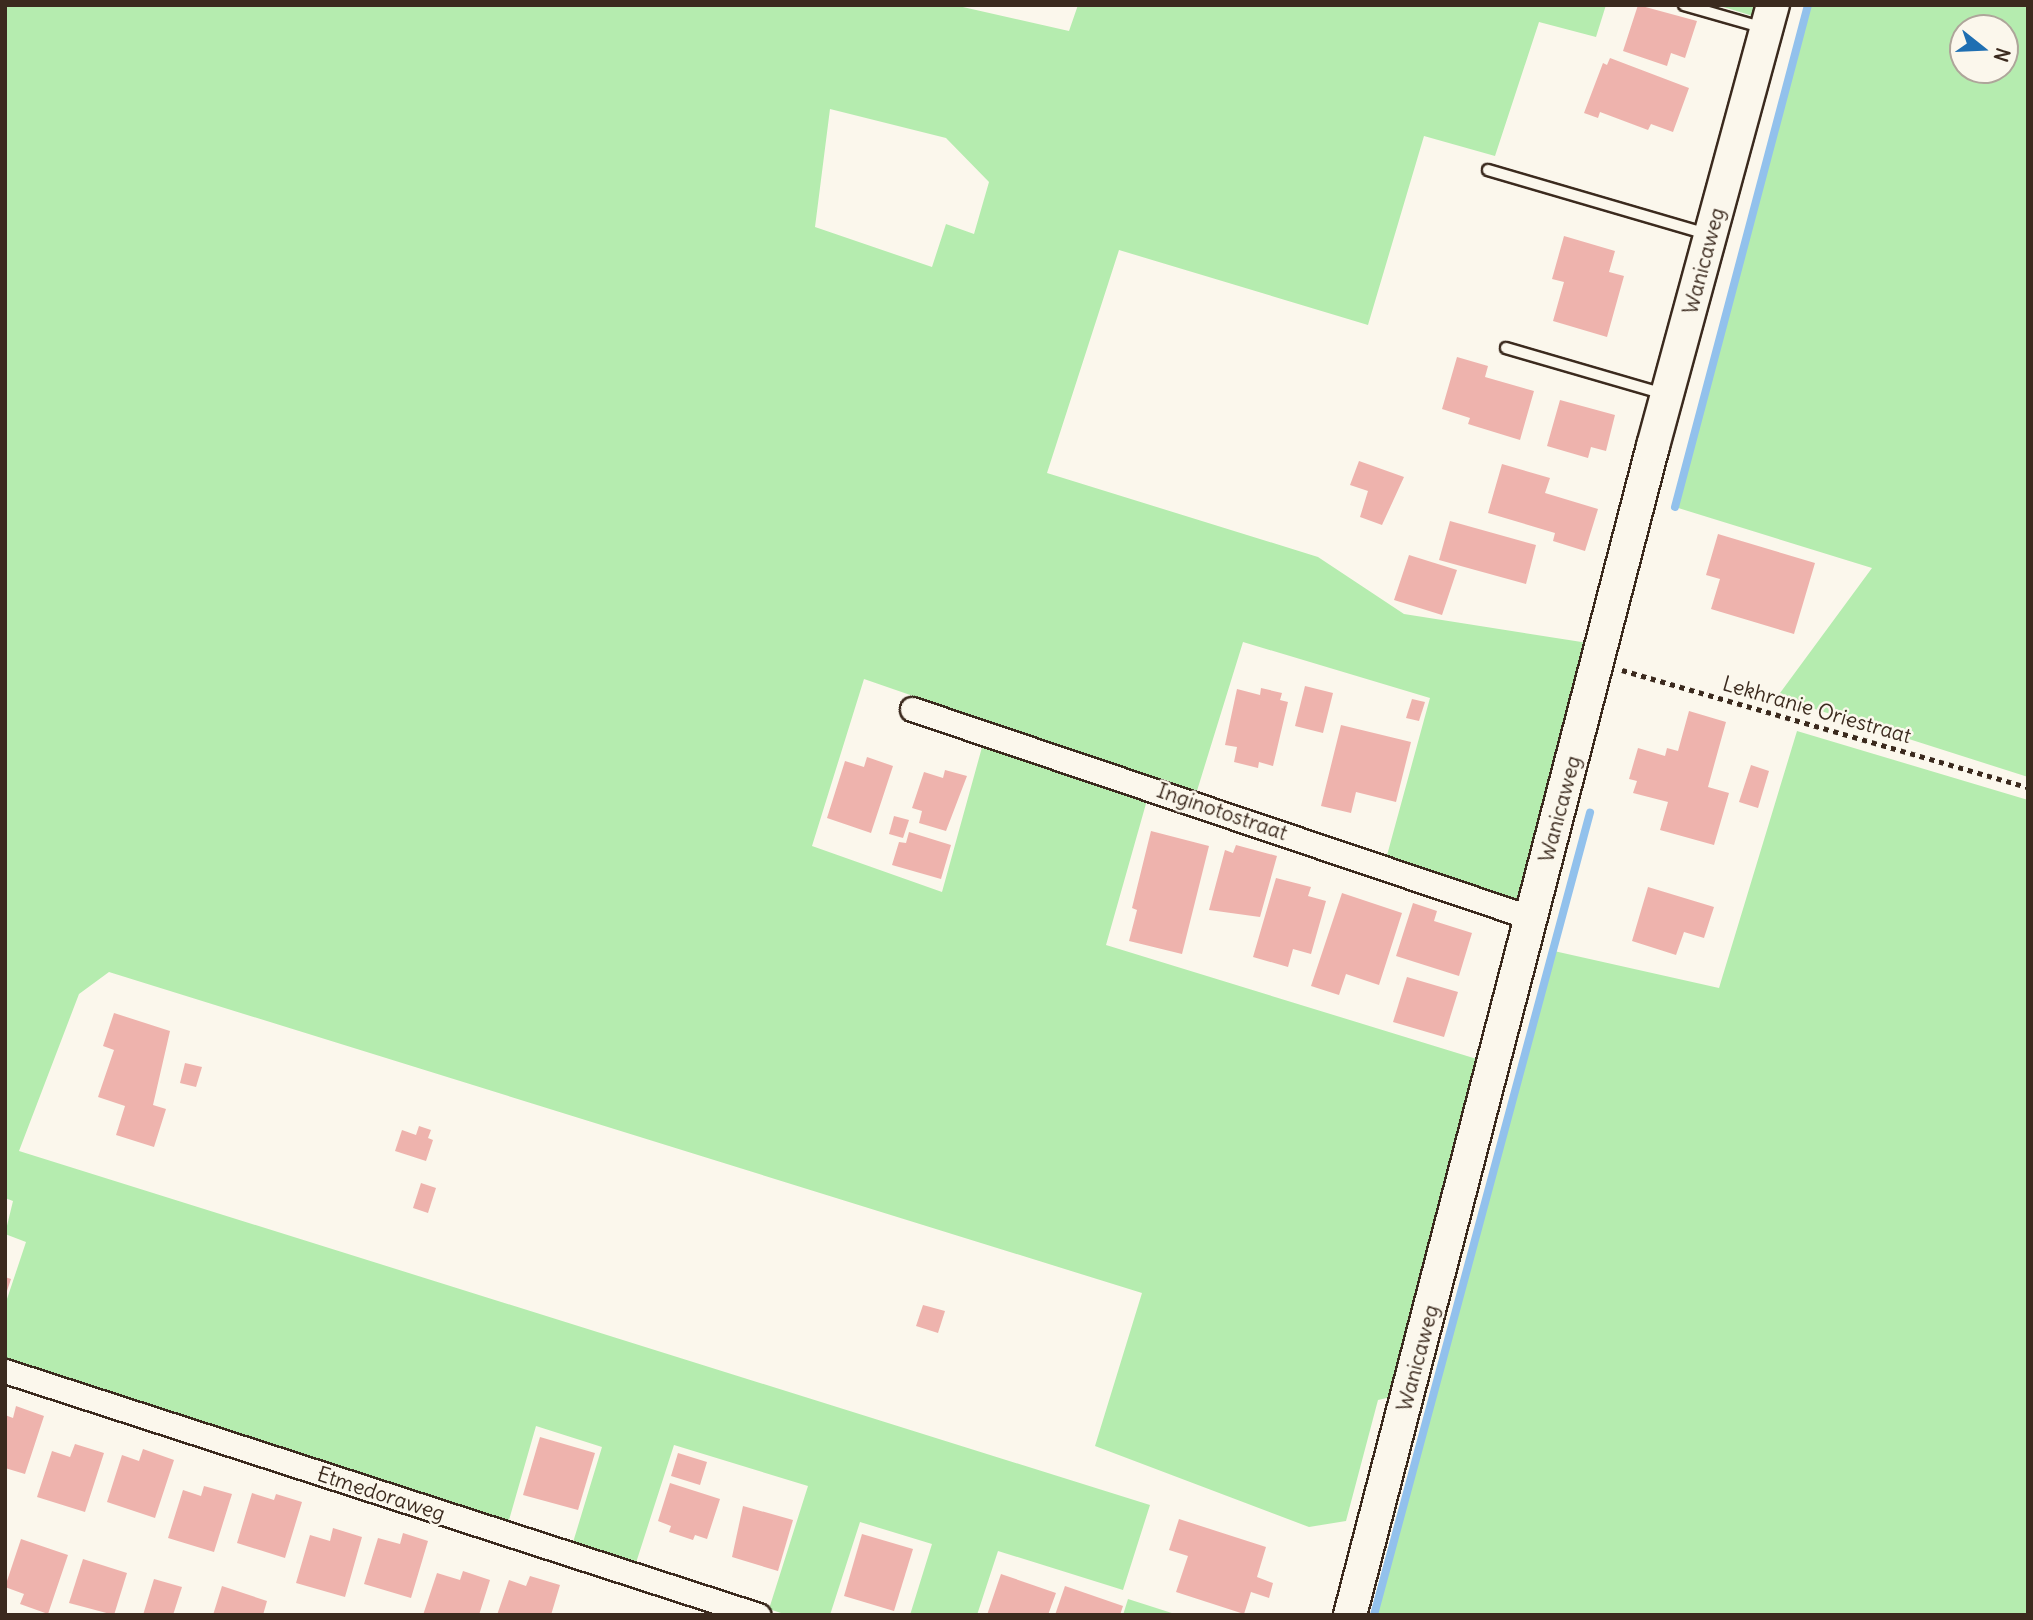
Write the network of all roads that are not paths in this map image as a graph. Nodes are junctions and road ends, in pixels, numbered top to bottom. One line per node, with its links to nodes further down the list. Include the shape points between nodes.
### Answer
1 (1684, 5): 2 (lane)
2 (1770, 17): 4 (street, Wanicaweg)
3 (1488, 170): 4 (lane)
4 (1711, 235): 6 (street, Wanicaweg)
5 (1506, 348): 6 (lane)
6 (1667, 395): 8 (street, Wanicaweg)
7 (912, 709): 8 (street, Inginotostraat)
8 (1532, 918): 11 (street, Wanicaweg)
9 (5, 1371): 10 (street, Etmedoraweg)
10 (758, 1615)
11 (1350, 1615)

